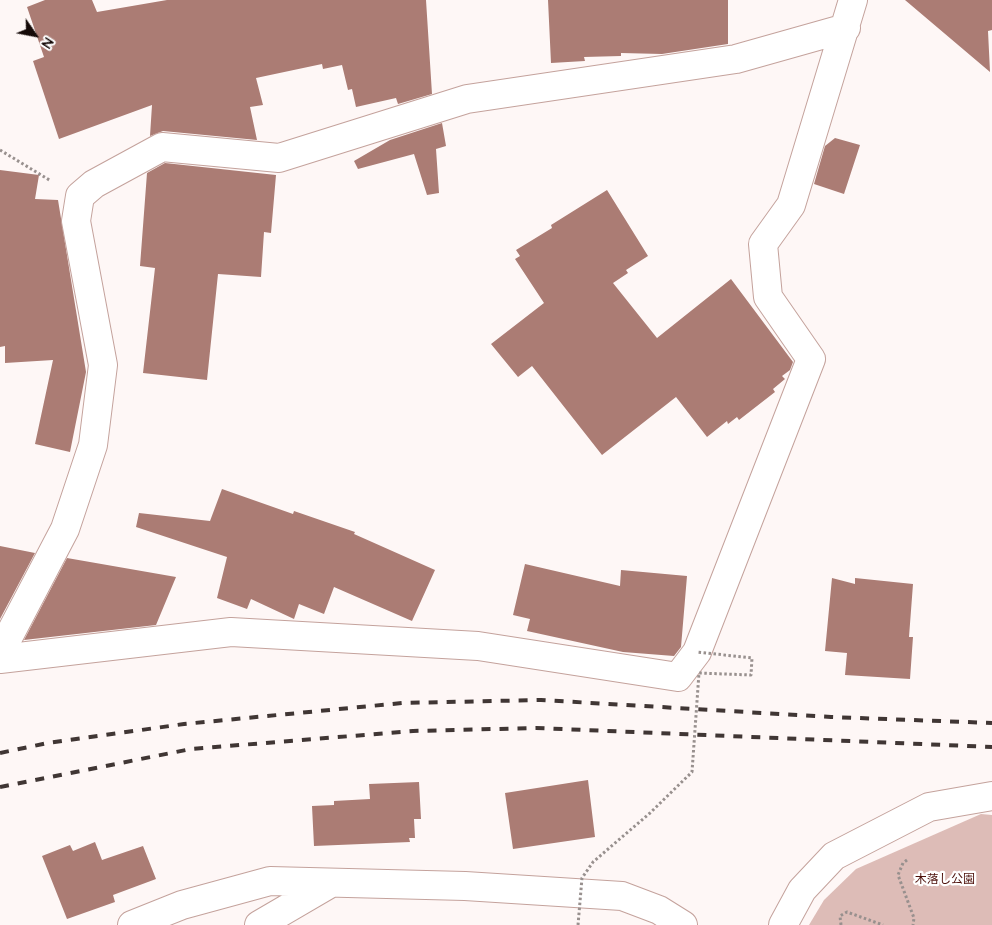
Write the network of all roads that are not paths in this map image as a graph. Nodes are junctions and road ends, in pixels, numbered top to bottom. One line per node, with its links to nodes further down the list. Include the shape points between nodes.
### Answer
1 (854, 0): 2 (street)
2 (846, 28): 3 (street, via 736,59 467,99 280,158 162,147 94,184 80,196 76,221 103,365 93,445 65,529); 4 (street, via 791,205 763,244 768,298 811,359 697,652 678,677 478,646 231,632)
3 (0, 653)
4 (0, 659)
5 (992, 796): 10 (street, via 929,807 834,856 802,890)
6 (331, 883): 7 (street, via 270,880 182,905); 8 (street); 9 (street, via 464,886 622,896 659,910)
7 (132, 925)
8 (260, 925)
9 (683, 925)
10 (783, 925)

